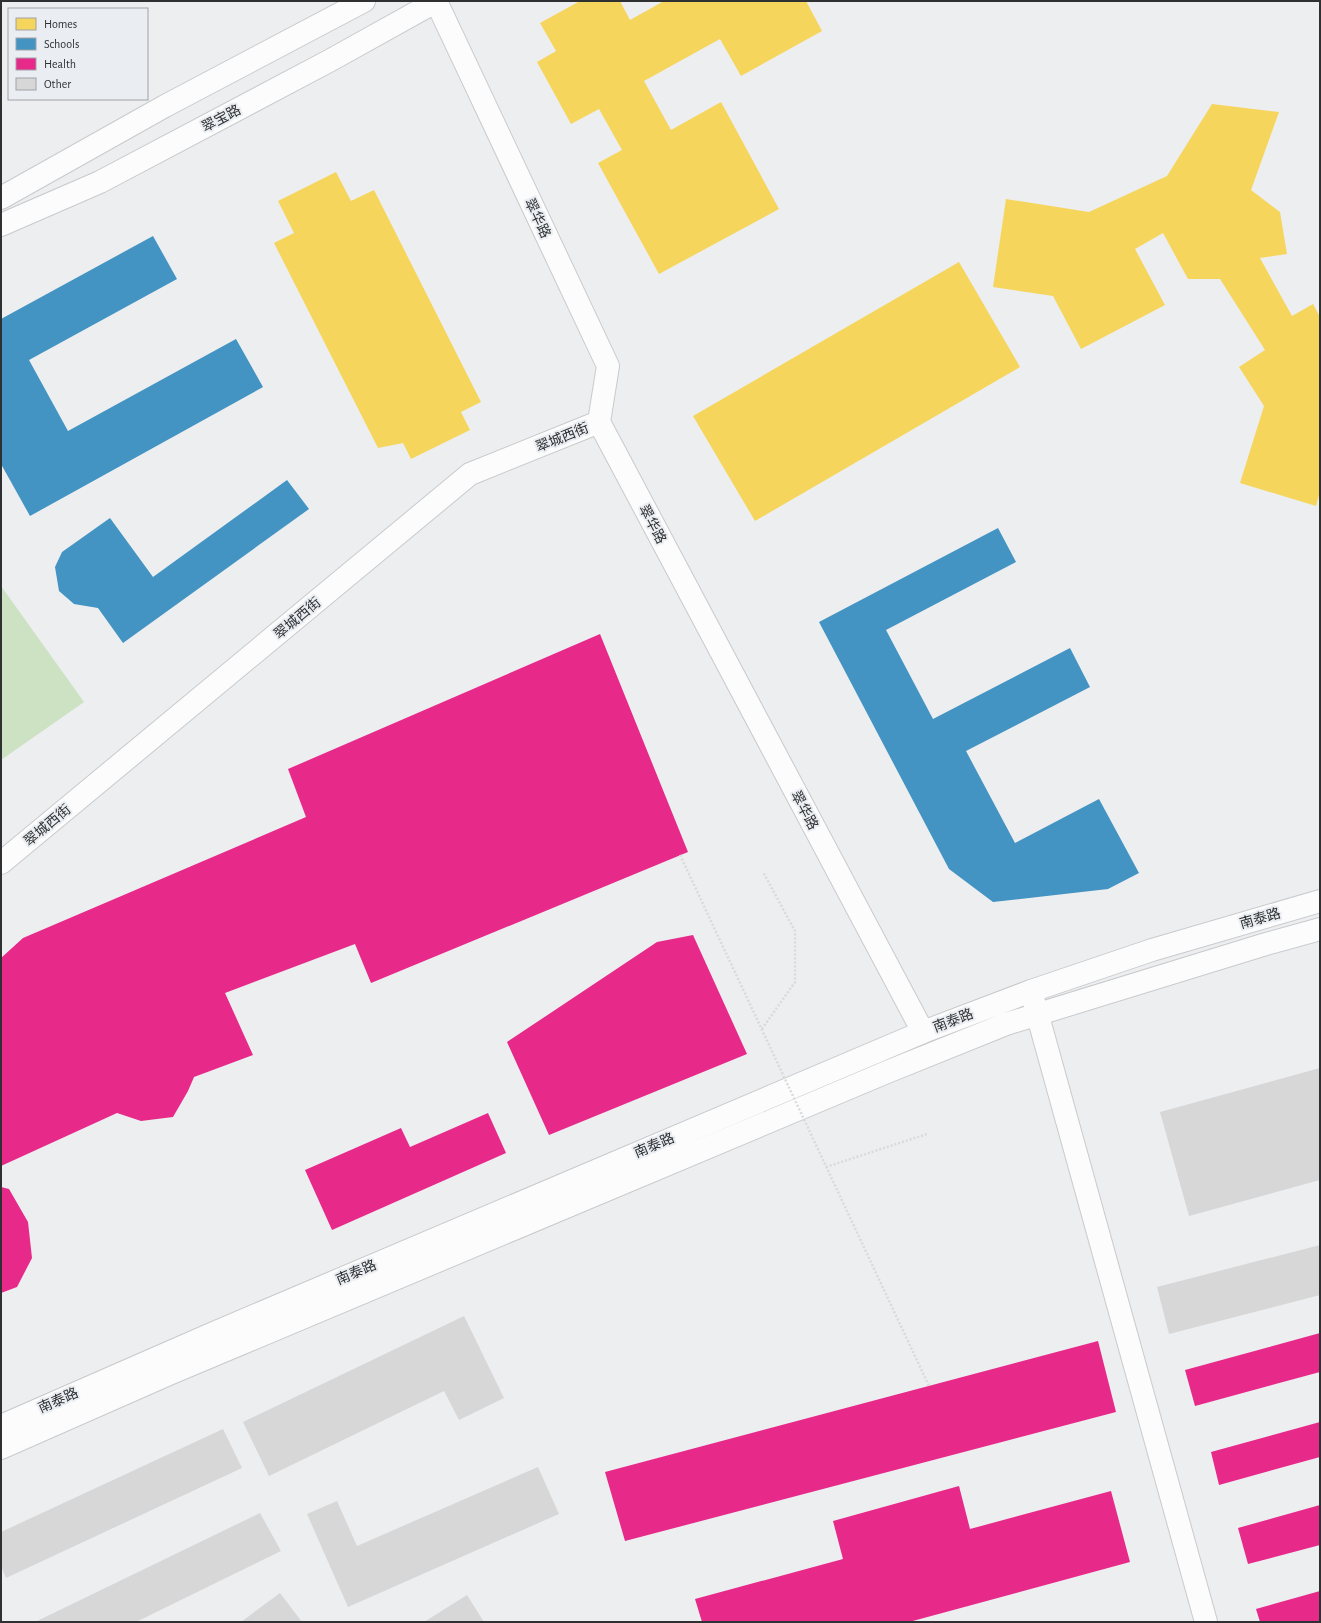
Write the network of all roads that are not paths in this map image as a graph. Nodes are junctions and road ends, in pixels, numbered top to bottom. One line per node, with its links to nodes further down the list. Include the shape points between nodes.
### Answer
1 (364, 1): 3 (main road, via 165,106)
2 (436, 1): 4 (main road, 翠宝路, via 329,61 100,182); 5 (main road, 翠华路, via 608,366)
3 (1, 198)
4 (1, 225)
5 (599, 422): 6 (main road, 翠城西街, via 470,474); 11 (main road, 翠华路)
6 (9, 857)
7 (1320, 901): 9 (main road, 南泰路, via 1152,950)
8 (1320, 929): 10 (main road, 南泰路)
9 (1031, 991): 10 (main road); 11 (main road, 南泰路)
10 (1038, 1014): 13 (main road, 南泰路, via 1006,1024 880,1075 169,1374); 14 (main road)
11 (923, 1032): 12 (main road, 南泰路, via 209,1334)
12 (1, 1426)
13 (1, 1448)
14 (1206, 1622)

